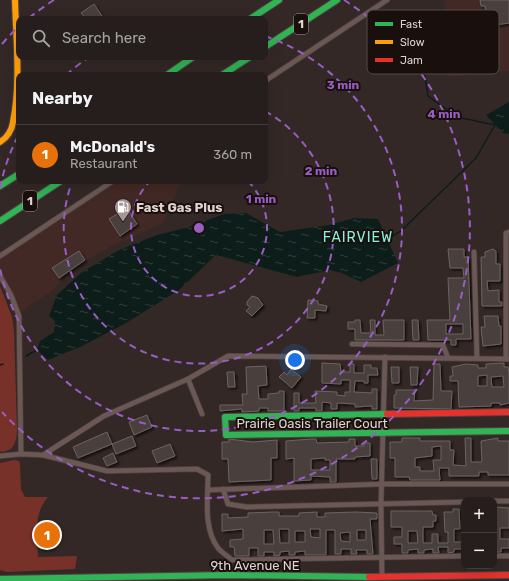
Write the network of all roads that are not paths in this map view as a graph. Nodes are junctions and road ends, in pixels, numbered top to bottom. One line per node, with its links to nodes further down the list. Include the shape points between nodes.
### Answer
1 (15, 0): 8 (main road)
2 (279, 0): 7 (main road)
3 (337, 0): 9 (main road, 1)
4 (388, 0): 5 (street)
5 (373, 10)
6 (367, 14): 16 (street)
7 (255, 16)
8 (16, 39)
9 (268, 45)
10 (17, 60): 13 (main road)
11 (189, 60): 14 (main road)
12 (245, 60): 15 (main road)
13 (17, 72)
14 (171, 72)
15 (227, 72)
16 (268, 79)
17 (16, 89): 18 (main road, via 13,123 6,138)
18 (0, 142)
19 (16, 176): 22 (main road, 1)
20 (56, 184): 23 (main road, 1)
21 (108, 184): 26 (street)
22 (0, 186)
23 (0, 221)
24 (509, 232): 32 (street, via 506,233)
25 (474, 252): 31 (street)
26 (0, 256)
27 (0, 276): 39 (street, via 12,295 19,316)
28 (352, 344): 30 (street, via 443,345)
29 (385, 357): 30 (street); 33 (street, via 228,356); 35 (street)
30 (448, 358): 31 (street)
31 (477, 358): 32 (street)
32 (508, 359)
33 (188, 379): 36 (street); 41 (street, via 104,416)
34 (509, 412): 35 (main road, Prairie Oasis Trailer Court)
35 (384, 413): 38 (street); 38 (main road, Prairie Oasis Trailer Court, via 225,417 226,435)
36 (202, 414)
37 (509, 431): 38 (main road, Prairie Oasis Trailer Court)
38 (384, 434): 42 (street)
39 (21, 454): 40 (street); 41 (street)
40 (0, 456)
41 (43, 456): 45 (street, via 107,471 198,468 208,475)
42 (383, 484): 43 (street); 44 (street); 49 (street)
43 (509, 484)
44 (223, 489): 45 (street); 49 (street, via 228,504 247,508)
45 (208, 490): 53 (street, via 209,525 213,538 232,560)
46 (497, 501): 47 (street)
47 (509, 501)
48 (461, 502): 49 (street)
49 (381, 504): 53 (street)
50 (461, 556): 53 (street)
51 (497, 556): 52 (street)
52 (509, 556)
53 (382, 558): 55 (street)
54 (509, 575): 55 (main road, 9th Avenue NE)
55 (382, 577): 56 (main road, 9th Avenue NE)
56 (229, 578): 58 (main road, 9th Avenue NE)
57 (0, 579): 58 (main road, 9th Avenue NE)
58 (78, 579)

